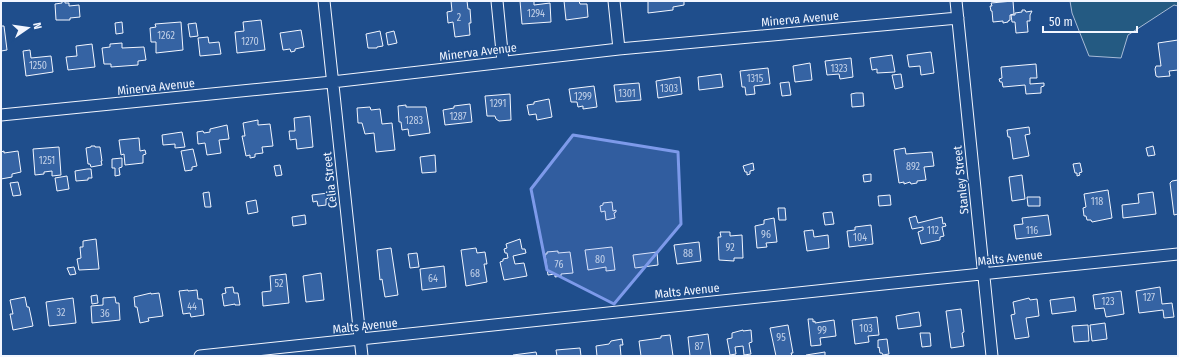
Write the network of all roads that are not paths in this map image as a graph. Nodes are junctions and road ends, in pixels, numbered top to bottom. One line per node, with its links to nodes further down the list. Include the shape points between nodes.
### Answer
1 (324, 1): 8 (street, Celia Street)
2 (497, 1): 7 (street)
3 (614, 1): 6 (street)
4 (956, 1): 5 (street, Stanley Street)
5 (958, 18): 6 (street, Minerva Avenue); 11 (street, Stanley Street)
6 (619, 49): 7 (street, Minerva Avenue)
7 (503, 62): 8 (street, Minerva Avenue)
8 (332, 82): 9 (street, Minerva Avenue); 12 (street, Celia Street)
9 (1, 115)
10 (1178, 254): 11 (street, Malts Avenue)
11 (983, 273): 12 (street, Malts Avenue); 15 (street, Stanley Street)
12 (360, 340): 13 (street, Malts Avenue); 14 (street, Celia Street)
13 (200, 356)
14 (362, 356)
15 (992, 356)

